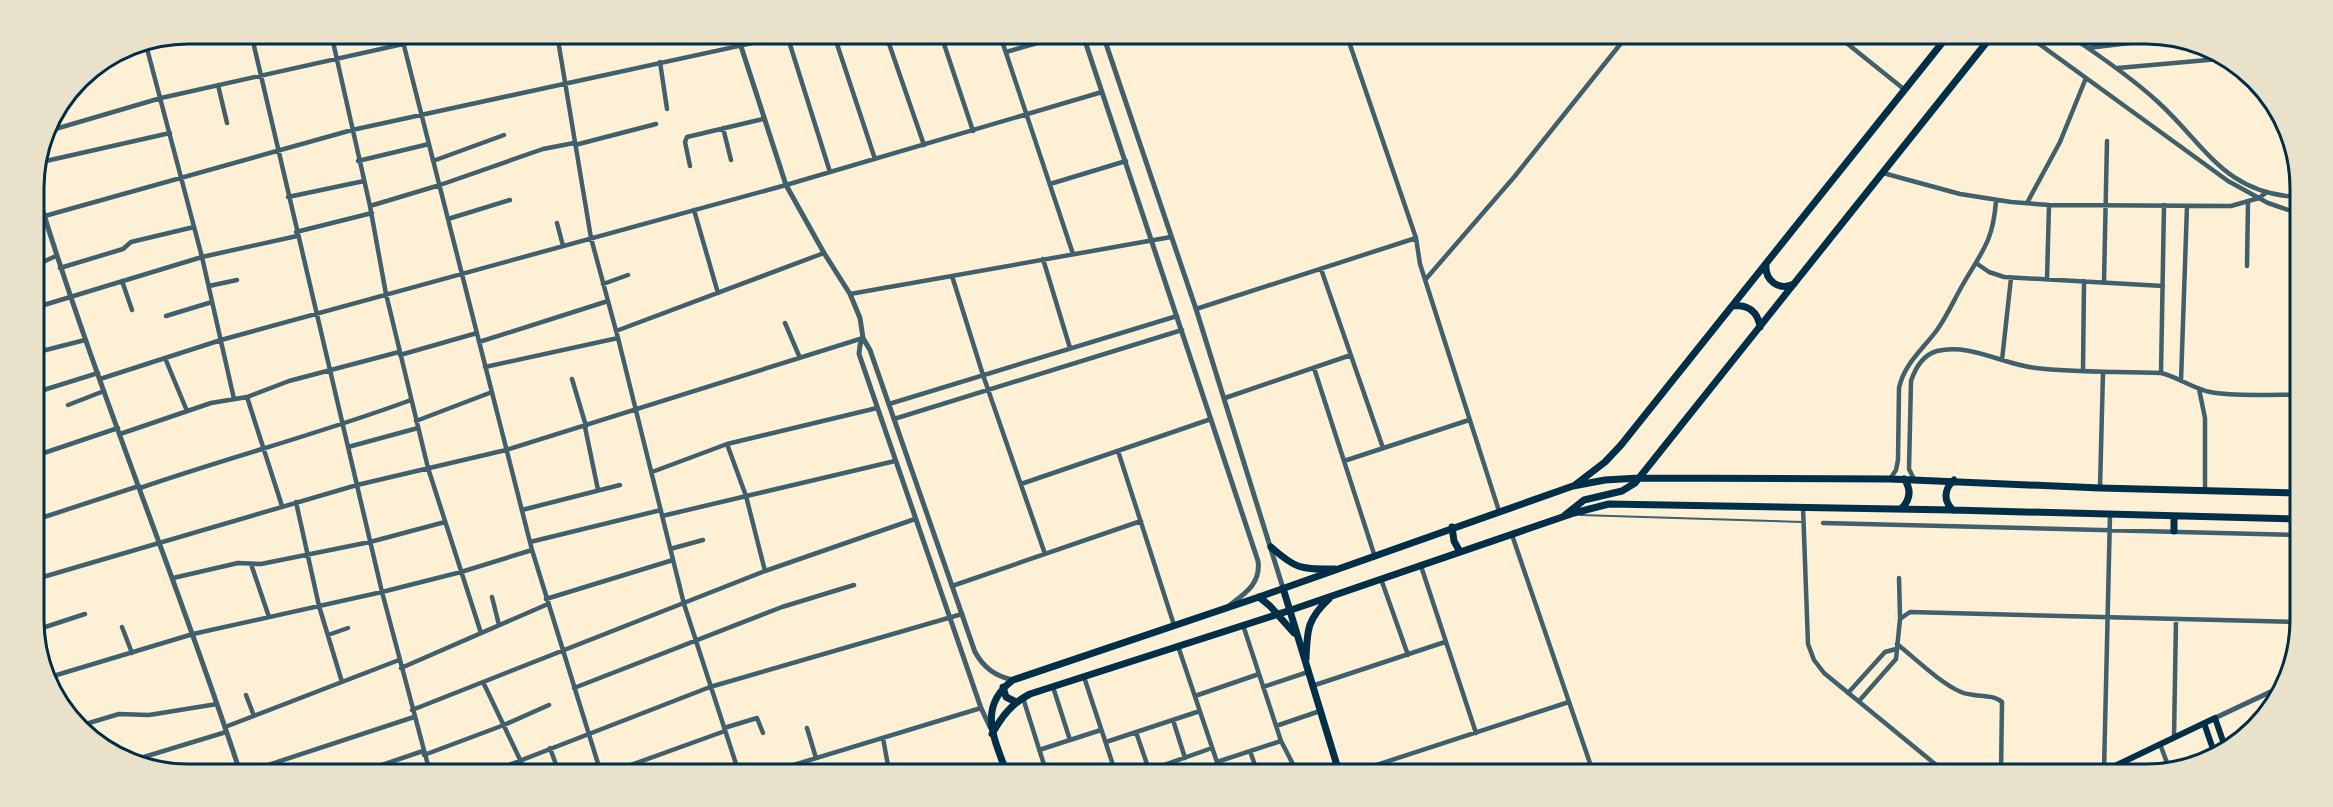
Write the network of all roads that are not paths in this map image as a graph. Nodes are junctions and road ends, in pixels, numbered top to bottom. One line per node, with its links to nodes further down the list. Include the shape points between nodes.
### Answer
1 (253, 44): 31 (street)
2 (333, 44): 27 (street)
3 (407, 44): 22 (street)
4 (558, 44): 33 (street)
5 (745, 44): 23 (street)
6 (791, 44): 62 (street)
7 (837, 44): 55 (street)
8 (889, 44): 53 (street)
9 (944, 44): 47 (street)
10 (1003, 44): 26 (street)
11 (1034, 44): 26 (street)
12 (1086, 44): 36 (street)
13 (1106, 44): 91 (street)
14 (1350, 44): 93 (street)
15 (1620, 44): 113 (street)
16 (1847, 44): 35 (street)
17 (1941, 44): 35 (main road)
18 (1985, 44): 63 (main road)
19 (2039, 44): 32 (street)
20 (2082, 44): 24 (street)
21 (2121, 44): 24 (street)
22 (403, 45): 27 (street); 39 (street)
23 (740, 45): 29 (street); 41 (street)
24 (2088, 48): 30 (street)
25 (147, 49): 37 (street)
26 (1006, 52): 40 (street)
27 (336, 59): 31 (street); 46 (street)
28 (2212, 60): 30 (street)
29 (660, 62): 33 (street); 38 (street)
30 (2118, 68): 69 (street, via 2172,116 2222,170)
31 (261, 76): 34 (street); 54 (street)
32 (2086, 78): 72 (street, via 2213,172); 76 (street, via 2060,142)
33 (564, 83): 39 (street); 52 (street)
34 (218, 86): 37 (street); 42 (street)
35 (1905, 90): 103 (main road)
36 (1102, 92): 40 (street); 60 (street)
37 (161, 98): 45 (street); 48 (street)
38 (667, 109)
39 (421, 115): 46 (street); 51 (street)
40 (1027, 115): 47 (street); 66 (street)
41 (763, 119): 44 (street); 68 (street)
42 (227, 123)
43 (656, 124): 52 (street)
44 (723, 128): 56 (street); 61 (street, via 686,138)
45 (56, 129)
46 (352, 130): 54 (street); 58 (street)
47 (973, 131): 53 (street)
48 (170, 133): 57 (street); 64 (street)
49 (504, 135): 59 (street)
50 (2107, 141): 78 (street)
51 (429, 144): 58 (street); 59 (street)
52 (575, 144): 67 (street, via 543,149); 92 (street)
53 (924, 145): 55 (street)
54 (278, 152): 64 (street); 71 (street)
55 (875, 159): 62 (street)
56 (731, 160)
57 (46, 161)
58 (358, 161): 65 (street)
59 (434, 161): 67 (street)
60 (1126, 161): 66 (street); 94 (street)
61 (690, 166)
62 (830, 172): 68 (street)
63 (1883, 172): 74 (street); 117 (main road)
64 (182, 179): 86 (street); 89 (street)
65 (363, 181): 71 (street); 79 (street)
66 (1050, 184): 97 (street)
67 (440, 185): 79 (street); 87 (street)
68 (786, 185): 82 (street); 96 (street)
69 (2267, 192): 70 (street); 72 (street)
70 (2290, 196)
71 (288, 197): 90 (street)
72 (2259, 198): 75 (street); 83 (street)
73 (510, 200): 87 (street)
74 (1996, 201): 76 (street); 102 (street, via 1988,244)
75 (2248, 202): 81 (street); 104 (street)
76 (2027, 203): 77 (street)
77 (2049, 205): 78 (street); 111 (street)
78 (2107, 205): 80 (street); 116 (street)
79 (370, 206): 84 (street)
80 (2164, 206): 81 (street); 120 (street)
81 (2187, 206): 162 (street)
82 (694, 210): 92 (street); 121 (street)
83 (2290, 210)
84 (372, 213): 90 (street); 122 (street)
85 (44, 214): 86 (street)
86 (45, 217): 98 (street)
87 (448, 219): 107 (street)
88 (557, 223): 95 (street)
89 (194, 227): 99 (street); 105 (street, via 131,242 123,249)
90 (296, 234): 99 (street); 131 (street)
91 (1171, 237): 94 (street); 129 (street)
92 (591, 238): 95 (street); 118 (street)
93 (1416, 238): 106 (street); 113 (street)
94 (1152, 240): 97 (street); 133 (street)
95 (563, 246): 107 (street)
96 (824, 253): 121 (street); 123 (street)
97 (1073, 254): 100 (street)
98 (56, 256): 101 (street); 105 (street)
99 (202, 256): 114 (street); 119 (street)
100 (1043, 259): 109 (street); 144 (street)
101 (44, 261)
102 (1976, 263): 110 (street, via 1996,275); 146 (street, via 1942,324)
103 (1766, 265): 117 (main road, via 1767,276 1775,284 1786,287); 128 (main road)
104 (2247, 266)
105 (60, 268): 124 (street)
106 (1321, 269): 129 (street); 148 (street)
107 (462, 273): 122 (street); 138 (street)
108 (628, 275): 118 (street)
109 (952, 276): 123 (street); 159 (street)
110 (2011, 278): 111 (street); 152 (street)
111 (2047, 279): 115 (street)
112 (237, 280): 119 (street)
113 (1425, 280): 180 (street)
114 (122, 281): 124 (street); 130 (street)
115 (2084, 281): 116 (street); 156 (street)
116 (2104, 282): 120 (street)
117 (1795, 283): 135 (main road)
118 (603, 284): 125 (street)
119 (209, 286): 126 (street)
120 (2163, 286): 158 (street)
121 (718, 293): 137 (street)
122 (386, 294): 131 (street); 147 (street)
123 (850, 294): 140 (street)
124 (70, 296): 127 (street); 141 (street)
125 (608, 301): 137 (street); 143 (street)
126 (212, 302): 132 (street); 142 (street)
127 (44, 305)
128 (1733, 306): 135 (main road, via 1749,309 1757,316); 205 (main road, via 1614,454)
129 (1196, 309): 170 (street)
130 (132, 310)
131 (316, 314): 142 (street); 155 (street)
132 (166, 316)
133 (1177, 316): 136 (street); 144 (street)
134 (785, 323): 150 (street)
135 (1760, 327): 197 (main road)
136 (1182, 330): 166 (street); 179 (street)
137 (616, 331): 139 (street)
138 (477, 333): 143 (street); 147 (street)
139 (618, 338): 153 (street); 176 (street)
140 (863, 338): 150 (street); 173 (street); 175 (street, via 859,351)
141 (86, 340): 145 (street); 160 (street)
142 (221, 340): 149 (street); 171 (street)
143 (479, 342): 153 (street)
144 (1070, 348): 159 (street)
145 (44, 350)
146 (1919, 351): 151 (street); 198 (street, via 1900,382 1898,460)
147 (399, 353): 155 (street); 172 (street)
148 (1351, 355): 154 (street); 189 (street)
149 (165, 358): 160 (street); 177 (street)
150 (800, 358): 176 (street)
151 (1925, 358): 152 (street, via 1946,350); 200 (street, via 1909,388 1909,469)
152 (2002, 360): 156 (street, via 2036,368)
153 (485, 367): 167 (street)
154 (1314, 368): 170 (street); 193 (street)
155 (329, 370): 169 (street); 182 (street)
156 (2084, 371): 157 (street)
157 (2103, 372): 158 (street); 207 (street)
158 (2161, 373): 162 (street)
159 (983, 375): 166 (street); 173 (street)
160 (99, 376): 164 (street); 165 (street)
161 (572, 380): 183 (street)
162 (2181, 381): 163 (street)
163 (2199, 389): 168 (street, via 2215,393); 209 (street, via 2205,418)
164 (44, 390)
165 (104, 391): 174 (street); 185 (street)
166 (988, 391): 178 (street); 202 (street)
167 (492, 392): 181 (street); 190 (street)
168 (2290, 394)
169 (247, 397): 171 (street); 187 (street)
170 (1225, 398): 240 (street)
171 (234, 399): 177 (street)
172 (411, 400): 181 (street); 182 (street)
173 (889, 404): 178 (street)
174 (68, 405)
175 (877, 408): 186 (street); 194 (street)
176 (636, 410): 183 (street); 196 (street)
177 (187, 411): 185 (street)
178 (894, 419): 258 (street)
179 (1211, 419): 191 (street); 267 (street, via 1259,569 1254,584)
180 (1469, 420): 189 (street); 218 (street)
181 (416, 421): 184 (street)
182 (342, 425): 187 (street); 188 (street)
183 (586, 427): 190 (street); 208 (street)
184 (418, 428): 188 (street); 195 (street)
185 (119, 431): 192 (street); 206 (street)
186 (727, 444): 196 (street); 211 (street)
187 (263, 447): 206 (street); 213 (street)
188 (348, 447): 203 (street)
189 (1383, 448): 193 (street)
190 (506, 450): 195 (street); 216 (street)
191 (1118, 451): 202 (street); 227 (street)
192 (44, 453)
193 (1344, 461): 246 (street)
194 (895, 462): 211 (street); 225 (street)
195 (428, 468): 203 (street); 228 (street)
196 (652, 472): 219 (street)
197 (1639, 478): 198 (main road); 205 (main road); 224 (main road, via 1622,491 1584,500)
198 (1890, 479): 199 (main road)
199 (1904, 479): 200 (main road); 215 (main road, via 1909,497)
200 (1914, 479): 201 (main road)
201 (1954, 480): 207 (main road); 217 (main road, via 1946,495)
202 (1021, 484): 244 (street)
203 (357, 485): 212 (street); 238 (street)
204 (620, 485): 208 (street)
205 (1573, 486): 218 (main road)
206 (140, 487): 223 (street); 237 (street)
207 (2100, 488): 209 (main road)
208 (598, 490): 216 (street)
209 (2205, 492): 210 (main road)
210 (2290, 493)
211 (746, 496): 219 (street); 251 (street)
212 (296, 502): 213 (street); 245 (street)
213 (282, 506): 237 (street)
214 (1803, 507): 215 (main road); 220 (main road, via 1609,504); 229 (street)
215 (1901, 509): 217 (main road)
216 (522, 510): 239 (street)
217 (1953, 510): 221 (main road)
218 (1499, 511): 231 (main road)
219 (662, 513): 239 (street); 241 (street)
220 (1574, 513): 224 (main road); 229 (lane, via 1596,517)
221 (2110, 515): 222 (main road); 232 (street)
222 (2174, 516): 226 (main road); 233 (main road)
223 (44, 517)
224 (1561, 518): 234 (main road)
225 (915, 519): 251 (street); 274 (street)
226 (2290, 519)
227 (1141, 521): 244 (street); 280 (street)
228 (445, 522): 238 (street); 252 (street)
229 (1804, 522): 311 (street, via 1810,652 1818,667)
230 (1823, 523): 232 (street)
231 (1452, 527): 243 (main road); 246 (main road)
232 (2110, 530): 233 (street); 273 (street)
233 (2174, 531): 235 (street)
234 (1512, 534): 243 (main road); 316 (street)
235 (2290, 535)
236 (703, 540): 241 (street)
237 (159, 541): 253 (street); 254 (street)
238 (370, 542): 245 (street); 260 (street)
239 (530, 542): 242 (street)
240 (1271, 547): 250 (main road, via 1297,567); 259 (street)
241 (670, 549): 247 (street)
242 (532, 550): 252 (street); 264 (street)
243 (1460, 552): 249 (main road)
244 (1045, 554): 258 (street)
245 (308, 555): 248 (street); 266 (street)
246 (1375, 557): 250 (main road)
247 (673, 560): 264 (street); 265 (street)
248 (251, 564): 254 (street, via 238,563); 272 (street)
249 (1421, 566): 256 (main road); 289 (street)
250 (1340, 569): 259 (main road)
251 (765, 571): 265 (street)
252 (461, 572): 260 (street); 284 (street)
253 (44, 577)
254 (173, 578): 285 (street)
255 (1899, 578): 275 (street)
256 (1381, 579): 261 (main road); 294 (street)
257 (854, 585): 288 (street, via 788,605)
258 (952, 586): 270 (street)
259 (1284, 588): 263 (main road); 268 (main road)
260 (382, 592): 266 (street); 295 (street)
261 (1333, 596): 268 (main road); 297 (main road, via 1318,609 1308,629)
262 (492, 597): 278 (street)
263 (1259, 597): 267 (main road); 271 (main road)
264 (547, 601): 278 (street); 293 (street)
265 (684, 604): 288 (street); 293 (street)
266 (319, 606): 272 (street); 286 (street)
267 (1227, 608): 280 (main road)
268 (1291, 610): 271 (main road); 287 (main road)
269 (85, 614): 281 (street)
270 (962, 614): 274 (street); 301 (street, via 981,663 991,672)
271 (1278, 614): 279 (main road); 287 (main road)
272 (269, 617): 285 (street)
273 (2108, 617): 275 (street, via 1913,611); 276 (street); 366 (street)
274 (950, 618): 305 (street); 319 (street)
275 (1900, 619): 291 (street)
276 (2176, 619): 277 (street); 341 (street)
277 (2290, 622)
278 (499, 625): 284 (street)
279 (1243, 625): 290 (main road); 298 (street)
280 (1174, 626): 301 (main road)
281 (44, 627)
282 (122, 627): 292 (street)
283 (348, 628): 286 (street)
284 (481, 633): 296 (street)
285 (193, 634): 292 (street); 317 (street)
286 (328, 635): 302 (street)
287 (1298, 637): 297 (main road)
288 (696, 641): 305 (street); 309 (street)
289 (1445, 642): 294 (street); 336 (street)
290 (1178, 646): 300 (main road); 313 (street)
291 (1897, 647): 311 (street, via 1885,652); 315 (street, via 1894,661); 365 (street, via 1956,689 2002,702)
292 (132, 652): 299 (street)
293 (562, 652): 303 (street); 309 (street)
294 (1408, 655): 304 (street)
295 (399, 660): 296 (street); 302 (street)
296 (401, 668): 320 (street)
297 (1307, 668): 304 (main road); 308 (street)
298 (1259, 674): 308 (street); 313 (street)
299 (55, 676)
300 (1084, 677): 307 (main road); 334 (street)
301 (1013, 680): 306 (main road)
302 (342, 682): 323 (street)
303 (483, 682): 320 (street); 329 (street)
304 (1312, 686): 322 (main road)
305 (710, 687): 333 (street); 338 (street)
306 (1003, 687): 314 (main road, via 1006,698); 339 (main road, via 992,708)
307 (1053, 687): 314 (main road); 342 (street)
308 (1263, 687): 330 (street)
309 (574, 688): 338 (street)
310 (2270, 692): 325 (street)
311 (1848, 693): 315 (street)
312 (246, 695): 323 (street)
313 (1195, 696): 321 (street)
314 (1019, 700): 339 (main road, via 1006,711); 350 (street)
315 (1858, 701): 364 (street)
316 (1569, 702): 336 (street); 363 (street)
317 (217, 704): 327 (street, via 149,715 119,714); 332 (street)
318 (549, 705): 329 (street)
319 (981, 708): 339 (street); 340 (street)
320 (412, 710): 324 (street)
321 (1200, 711): 326 (street); 349 (street)
322 (1320, 711): 330 (street); 361 (main road)
323 (254, 716): 332 (street)
324 (414, 717): 352 (street); 369 (street)
325 (2215, 717): 328 (main road); 344 (main road)
326 (1173, 720): 335 (street); 355 (street)
327 (88, 723)
328 (2204, 723): 341 (main road); 347 (main road)
329 (504, 725): 352 (street); 356 (street)
330 (1276, 726): 343 (street)
331 (807, 728): 354 (street)
332 (226, 729): 353 (street); 368 (street)
333 (724, 730): 337 (street, via 756,718); 376 (street); 377 (street)
334 (1101, 730): 342 (street); 345 (street)
335 (1136, 732): 345 (street); 383 (street)
336 (1476, 732): 362 (street)
337 (763, 733)
338 (589, 734): 348 (street); 375 (street)
339 (993, 734): 380 (main road)
340 (883, 738): 354 (street); 379 (street)
341 (2174, 738): 346 (main road)
342 (1070, 740): 350 (street)
343 (1281, 741): 351 (street); 360 (street)
344 (2223, 741)
345 (1106, 742): 382 (street)
346 (2160, 744): 358 (street); 367 (main road)
347 (2212, 747)
348 (550, 748): 356 (street); 374 (street)
349 (1212, 748): 355 (street); 357 (street)
350 (1039, 750): 381 (street)
351 (1250, 751): 357 (street); 359 (street)
352 (424, 753): 370 (street); 371 (street)
353 (143, 757)
354 (816, 758): 378 (street)
355 (1185, 758): 384 (street)
356 (521, 759): 372 (street); 373 (street)
357 (1217, 762)
358 (2167, 762)
359 (1254, 763)
360 (1293, 763)
361 (1336, 763)
362 (1381, 763)
363 (1590, 763)
364 (1934, 763)
365 (2001, 763)
366 (2101, 763)
367 (2120, 763)
368 (237, 764)
369 (271, 764)
370 (387, 764)
371 (427, 764)
372 (510, 764)
373 (523, 764)
374 (556, 764)
375 (598, 764)
376 (634, 764)
377 (736, 764)
378 (798, 764)
379 (888, 764)
380 (1003, 764)
381 (1044, 764)
382 (1113, 764)
383 (1146, 764)
384 (1172, 764)

